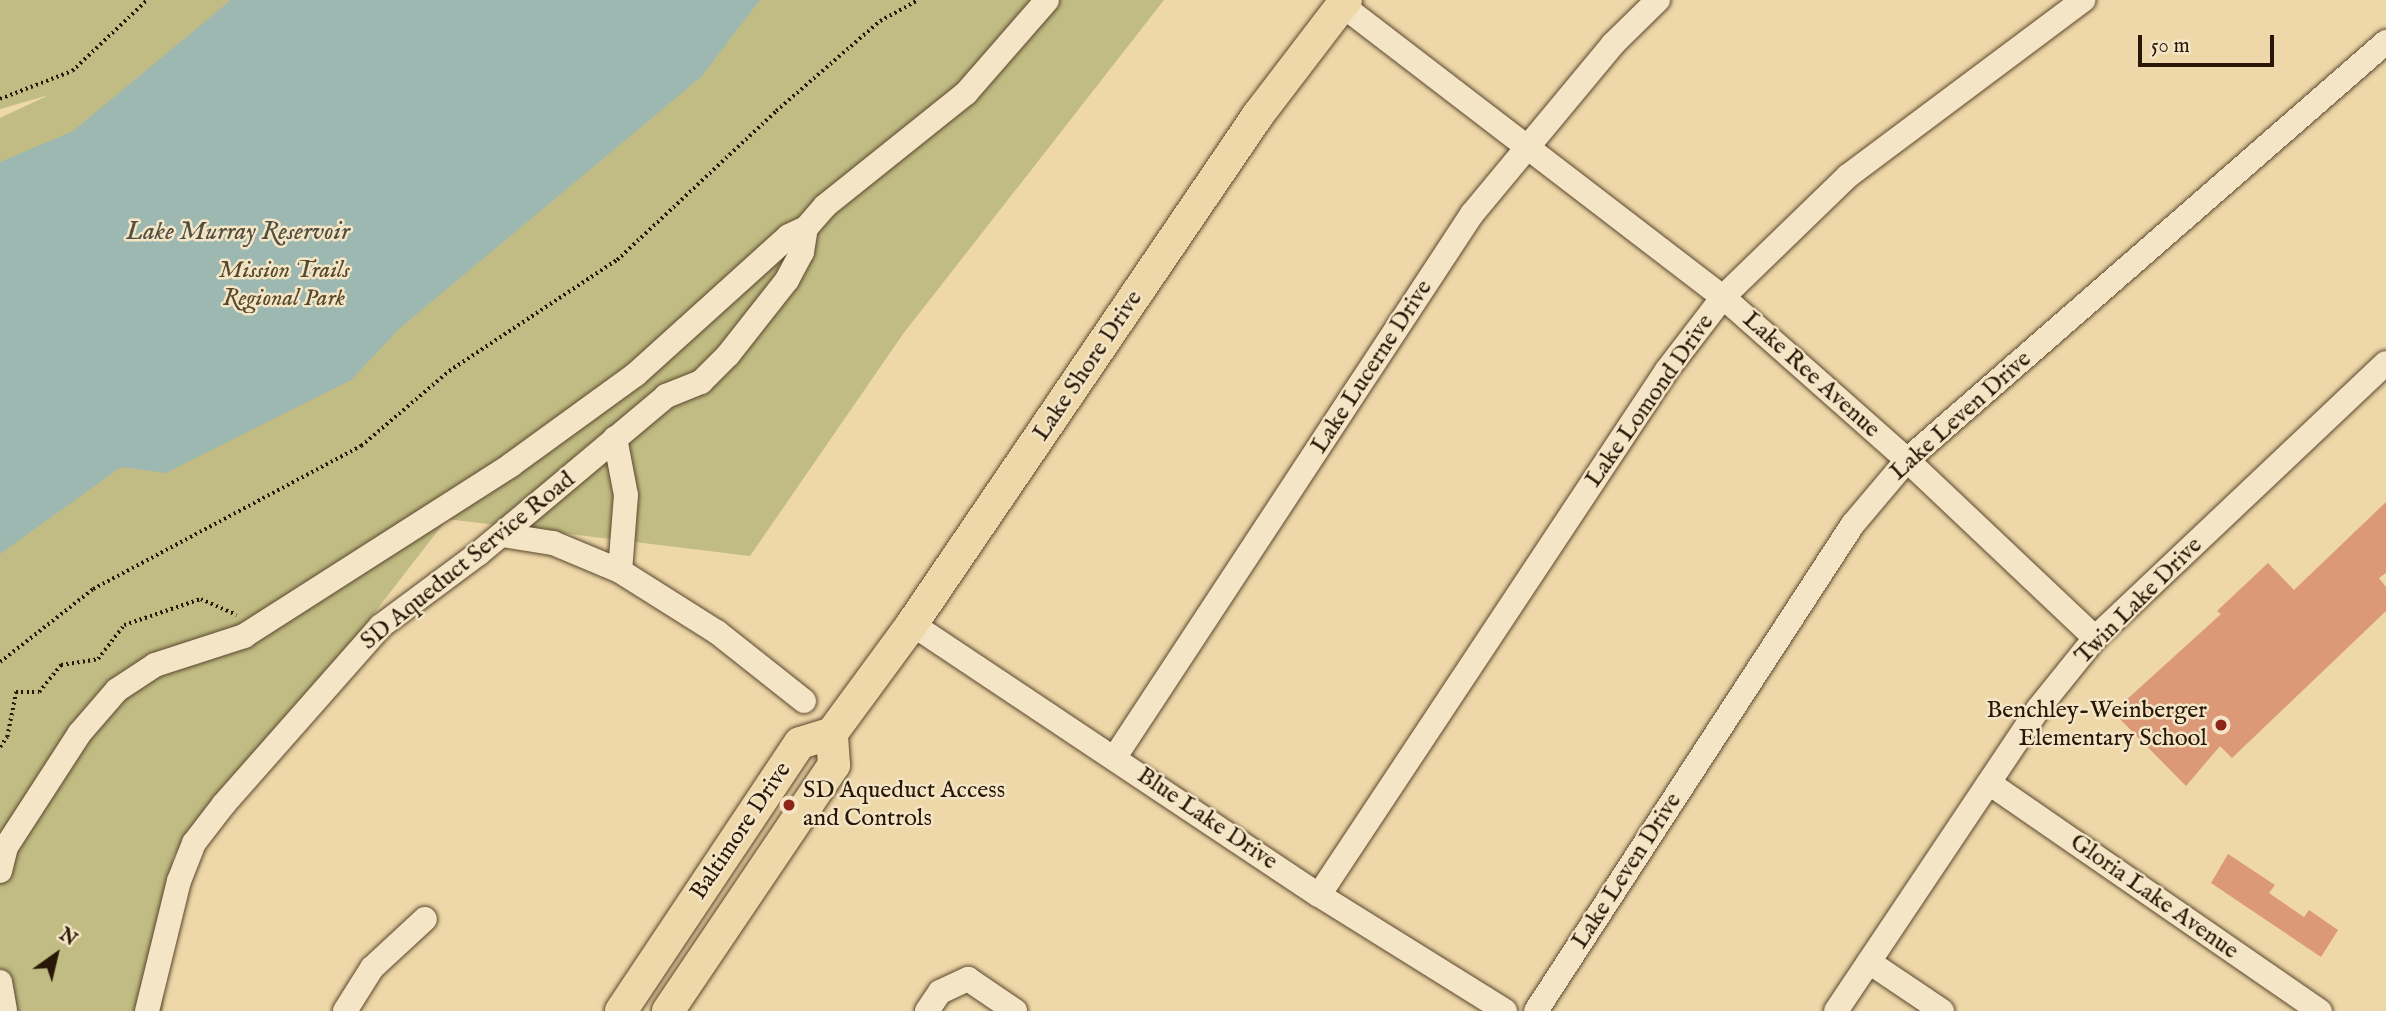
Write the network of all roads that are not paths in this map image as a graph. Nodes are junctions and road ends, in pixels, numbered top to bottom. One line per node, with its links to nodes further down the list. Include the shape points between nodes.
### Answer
1 (1047, 0): 7 (street, SD Aqueduct Service Road, via 966,93 825,206)
2 (1658, 0): 6 (street, Lake Lucerne Drive, via 1613,44)
3 (2083, 0): 8 (street, Lake Lomond Drive, via 1847,176)
4 (1344, 2): 6 (street, Lake Ree Avenue); 14 (main road, Lake Shore Drive, via 1258,115)
5 (2386, 42): 11 (street, Lake Leven Drive)
6 (1530, 147): 8 (street, Lake Ree Avenue); 18 (street, Lake Lucerne Drive, via 1472,214)
7 (806, 228): 10 (street, SD Aqueduct Service Road, via 802,252 787,280 728,355 701,382 667,396); 20 (street, SD Aqueduct Service Road, via 789,236 635,375 511,465 244,636 155,665 117,690 79,734 6,846)
8 (1723, 297): 11 (street, Lake Ree Avenue); 21 (street, Lake Lomond Drive, via 1667,370)
9 (2386, 363): 15 (street, Twin Lake Drive)
10 (615, 438): 12 (street, SD Aqueduct Service Road); 13 (street, via 626,495)
11 (1907, 460): 15 (street, Lake Ree Avenue); 33 (street, Lake Leven Drive, via 1853,524)
12 (502, 535): 13 (street, via 553,542); 27 (street, SD Aqueduct Service Road, via 381,626 326,683 194,843 179,881)
13 (620, 571): 16 (street, via 710,627)
14 (912, 624): 17 (main road, Lake Shore Drive); 18 (street, Blue Lake Drive)
15 (2095, 638): 19 (street, Twin Lake Drive, via 2038,709)
16 (804, 701)
17 (832, 733): 29 (main road, Baltimore Drive, via 800,743); 30 (main road, Baltimore Drive, via 834,765)
18 (1115, 757): 21 (street, Blue Lake Drive)
19 (1989, 783): 23 (street, Twin Lake Drive); 36 (street, Gloria Lake Avenue)
20 (0, 871)
21 (1319, 895): 32 (street, Blue Lake Drive)
22 (425, 919): 28 (street, via 372,968)
23 (1870, 962): 34 (street, Twin Lake Drive); 35 (street)
24 (0, 982): 26 (street)
25 (934, 1002): 31 (street, via 968,979)
26 (5, 1011)
27 (147, 1011)
28 (345, 1011)
29 (621, 1011)
30 (668, 1011)
31 (1015, 1011)
32 (1505, 1011)
33 (1536, 1011)
34 (1836, 1011)
35 (1942, 1011)
36 (2320, 1011)

